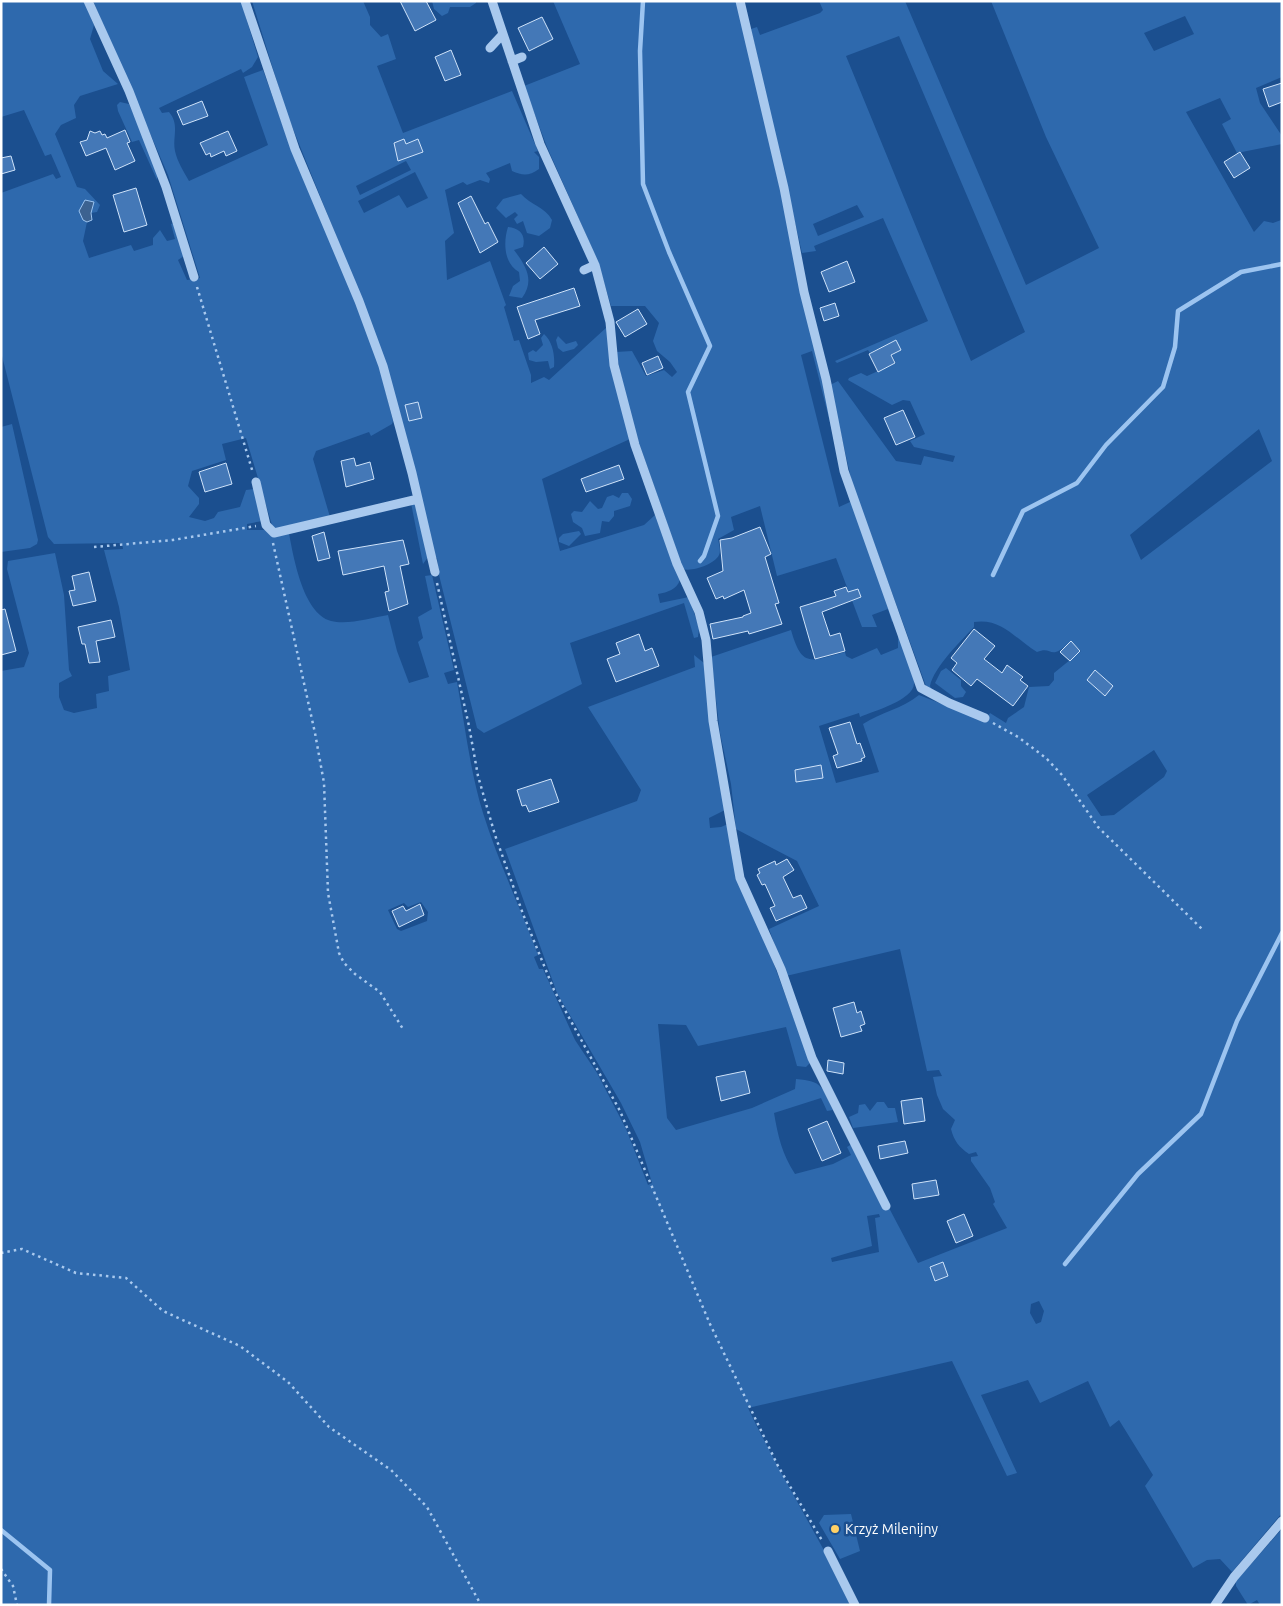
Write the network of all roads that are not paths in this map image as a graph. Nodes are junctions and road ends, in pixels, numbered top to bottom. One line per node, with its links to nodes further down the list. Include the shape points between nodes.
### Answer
1 (88, 1): 11 (street, via 130,92 166,187)
2 (245, 1): 13 (street, via 295,149 383,366)
3 (492, 1): 5 (street)
4 (740, 1): 15 (street, via 784,188 844,471 921,688)
5 (503, 34): 6 (street); 8 (street)
6 (490, 48)
7 (522, 57): 8 (street)
8 (512, 61): 9 (street, via 547,165)
9 (595, 265): 10 (street); 16 (street, via 613,336 614,365 635,450 677,564 699,612 706,640 713,721 740,878 781,969 812,1058)
10 (584, 270)
11 (194, 277)
12 (256, 482): 13 (street, via 268,527 274,533)
13 (418, 499): 14 (street)
14 (434, 572)
15 (985, 718)
16 (886, 1206)
17 (1282, 1521): 20 (street, via 1234,1577)
18 (828, 1551): 19 (street)
19 (855, 1605)
20 (1215, 1605)

